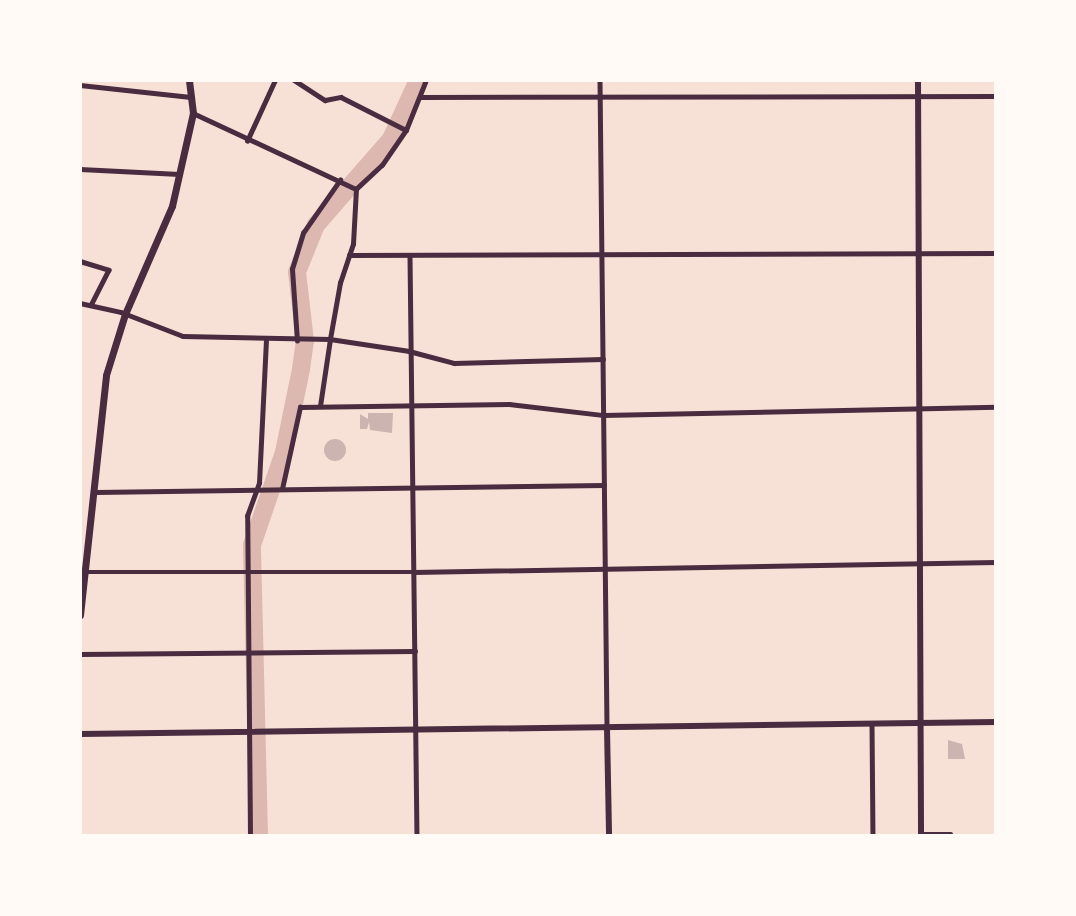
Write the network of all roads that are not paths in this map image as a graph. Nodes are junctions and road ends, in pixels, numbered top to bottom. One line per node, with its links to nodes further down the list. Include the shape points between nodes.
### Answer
1 (189, 80): 10 (main road)
2 (275, 80): 15 (street)
3 (294, 80): 14 (street, via 325,100 341,97)
4 (426, 80): 11 (street)
5 (600, 80): 12 (street)
6 (918, 80): 8 (street)
7 (80, 85): 10 (street)
8 (918, 96): 9 (street); 12 (street); 20 (street)
9 (996, 96)
10 (191, 97): 13 (main road)
11 (421, 97): 12 (street); 14 (street)
12 (599, 98): 22 (street)
13 (193, 113): 15 (street); 17 (main road)
14 (406, 130): 19 (street, via 382,165)
15 (247, 141): 18 (street)
16 (80, 169): 17 (street)
17 (179, 174): 28 (main road, via 172,206)
18 (340, 180): 19 (street); 31 (street, via 303,233 292,269)
19 (356, 189): 23 (street)
20 (918, 253): 21 (street); 22 (street); 37 (street)
21 (996, 253)
22 (602, 255): 24 (street); 33 (street)
23 (349, 256): 24 (street); 29 (street)
24 (410, 256): 32 (street)
25 (80, 261): 27 (street, via 109,270)
26 (80, 303): 27 (street)
27 (91, 305): 28 (street)
28 (125, 314): 30 (street, via 183,336); 43 (main road, via 106,374)
29 (330, 339): 31 (street); 32 (street); 35 (street)
30 (266, 341): 31 (street); 42 (street)
31 (298, 341)
32 (411, 351): 33 (street, via 454,363); 34 (street)
33 (603, 359): 38 (street)
34 (411, 405): 35 (street); 38 (street, via 509,404); 40 (street)
35 (320, 406): 41 (street, via 300,407)
36 (996, 407): 37 (street)
37 (919, 408): 38 (street); 45 (street)
38 (603, 415): 39 (street)
39 (604, 485): 40 (street); 46 (street)
40 (413, 488): 41 (street); 48 (street)
41 (282, 489): 42 (street)
42 (256, 491): 43 (street); 49 (street, via 247,516)
43 (96, 492): 47 (main road)
44 (996, 562): 45 (street)
45 (919, 563): 46 (street); 55 (street)
46 (605, 569): 48 (street); 57 (street)
47 (86, 572): 49 (street); 50 (main road)
48 (414, 572): 49 (street); 51 (street)
49 (246, 574): 52 (street)
50 (80, 615)
51 (415, 651): 52 (street); 58 (street)
52 (247, 653): 53 (street); 59 (street)
53 (80, 654)
54 (996, 722): 55 (street)
55 (920, 723): 56 (street); 66 (street)
56 (872, 724): 57 (street); 65 (street)
57 (607, 728): 58 (street); 64 (street)
58 (416, 730): 59 (street); 63 (street)
59 (248, 732): 60 (street); 62 (street)
60 (80, 734)
61 (951, 834): 66 (street)
62 (250, 835)
63 (417, 835)
64 (609, 835)
65 (873, 835)
66 (921, 835)

